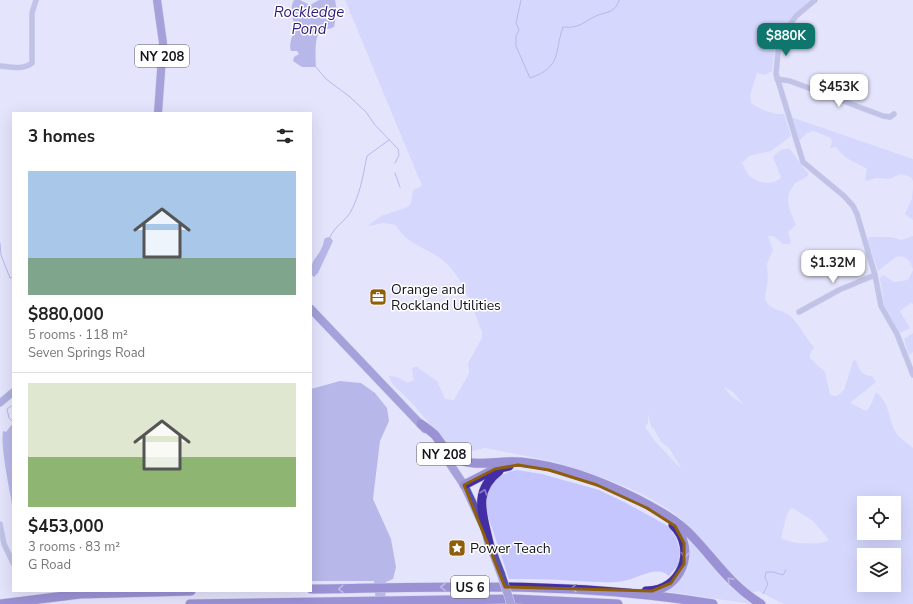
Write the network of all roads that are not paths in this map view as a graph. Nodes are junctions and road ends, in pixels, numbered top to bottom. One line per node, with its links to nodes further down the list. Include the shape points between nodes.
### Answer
1 (36, 0): 4 (street, via 32,13 32,63 18,68)
2 (157, 0): 6 (main road, NY 208, via 163,43)
3 (815, 0): 5 (street, via 796,16 788,27 778,52 775,69)
4 (0, 66)
5 (777, 79): 7 (street, via 790,81 883,116 890,117); 8 (street, via 803,162 853,206)
6 (158, 112)
7 (894, 114)
8 (875, 275): 10 (street, via 839,290); 11 (street, via 881,306 897,334)
9 (312, 310): 14 (main road, NY 208)
10 (799, 312)
11 (913, 375)
12 (12, 393): 13 (street)
13 (0, 403)
14 (421, 424): 15 (highway, via 434,434 448,453 458,459); 16 (main road, NY 208)
15 (510, 464): 16 (highway); 18 (highway, one-way to 15, via 482,510 483,493 496,474); 21 (highway, one-way to 21, via 549,470 597,485 656,513 672,523 680,532 685,547 685,560 680,573 668,585 648,591); 29 (highway, one-way to 15, via 733,583 684,529 648,505 577,475 539,465)
16 (464, 485): 18 (main road, NY 208)
17 (0, 524): 19 (street, via 4,544)
18 (489, 543): 26 (main road, NY 208, bridge)
19 (12, 561)
20 (312, 589): 21 (highway, US 6, one-way to 20, via 522,586)
21 (596, 590): 28 (highway, US 6)
22 (154, 592): 24 (highway, via 80,594)
23 (586, 603): 25 (highway, US 6, via 514,599); 27 (highway, US 6)
24 (0, 604)
25 (190, 604)
26 (511, 604)
27 (618, 604)
28 (712, 604)
29 (760, 604)

